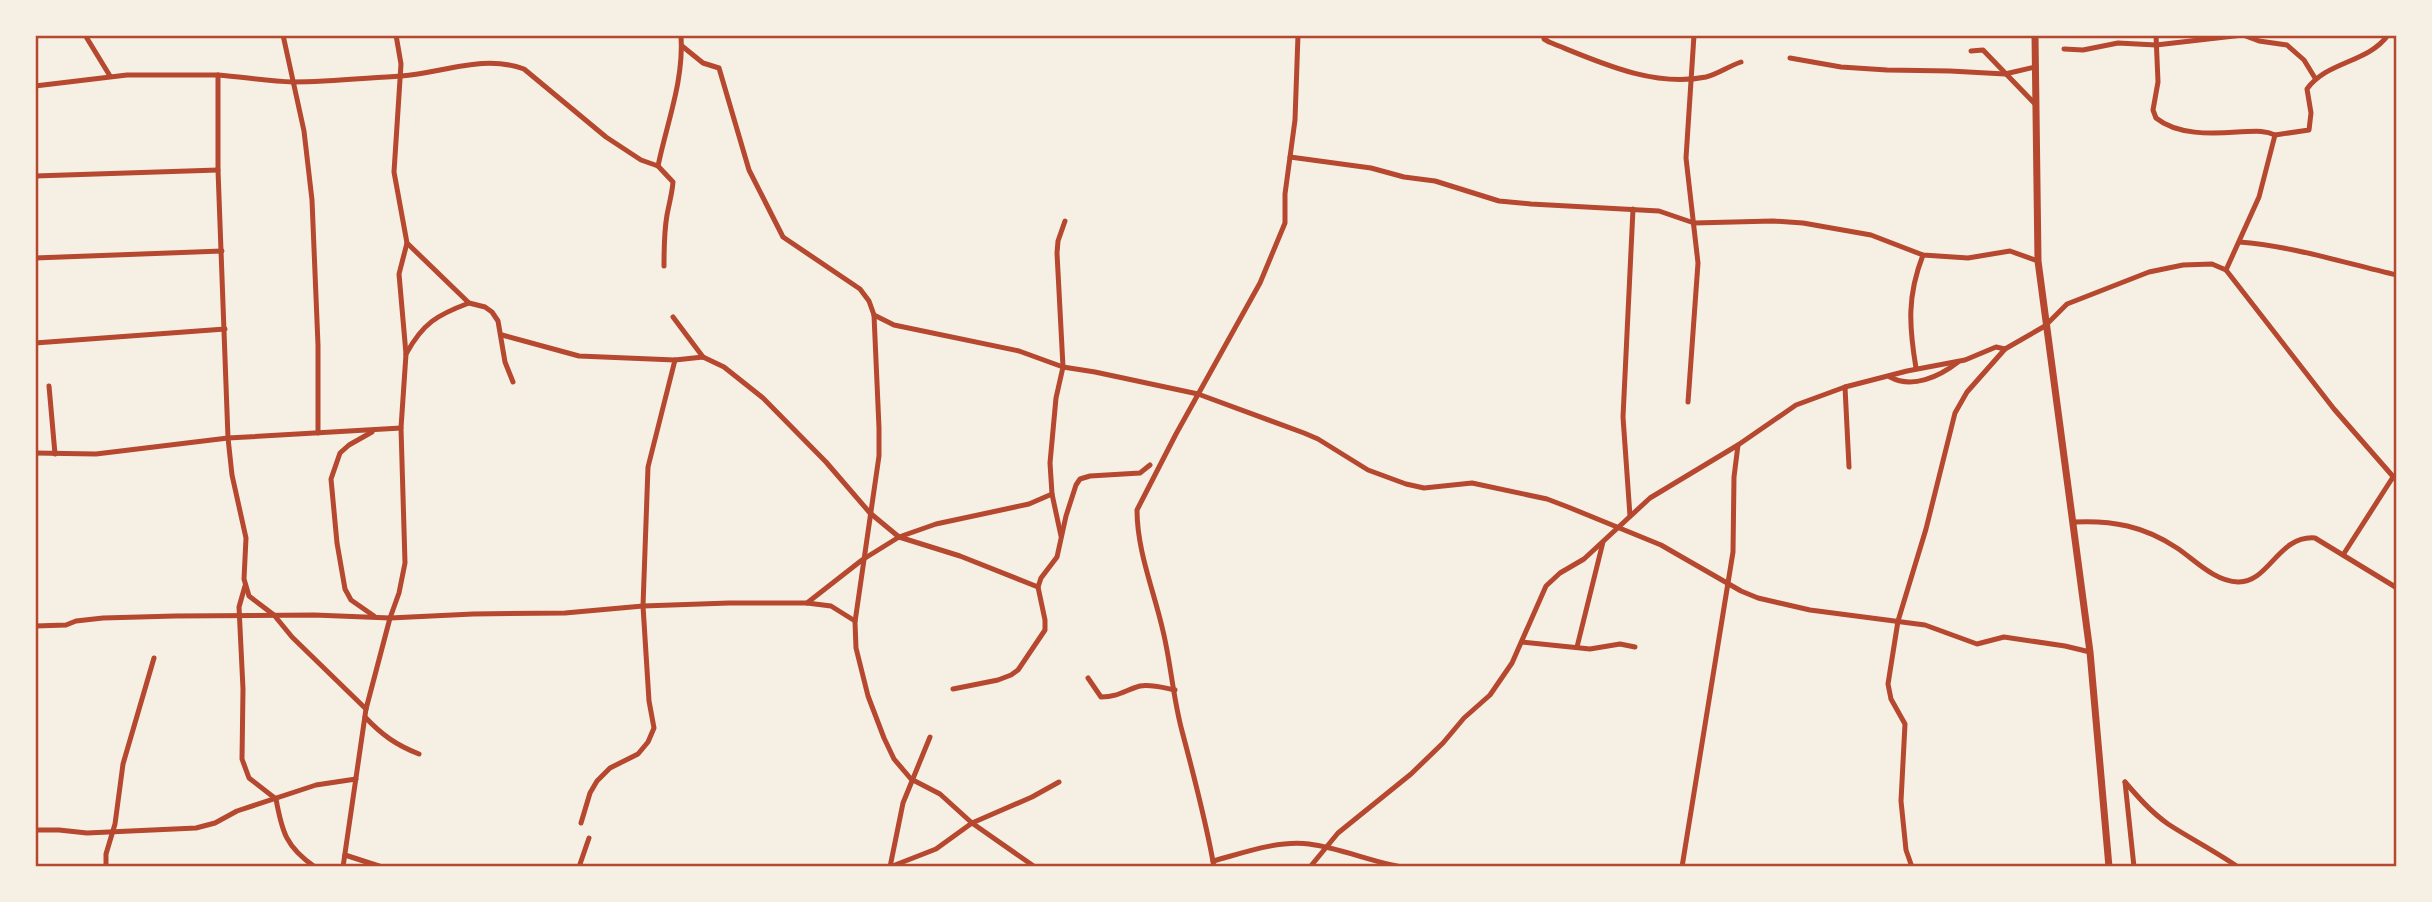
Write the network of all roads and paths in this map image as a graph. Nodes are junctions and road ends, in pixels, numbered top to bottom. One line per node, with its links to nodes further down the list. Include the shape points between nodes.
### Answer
1 (85, 35): 20 (street)
2 (283, 35): 24 (street)
3 (396, 35): 21 (street)
4 (681, 35): 12 (street)
5 (1298, 35): 28 (street)
6 (1544, 35): 23 (street, via 1549,42 1618,68 1660,78)
7 (1694, 35): 23 (street)
8 (2035, 35): 17 (main road)
9 (2156, 35): 11 (street)
10 (2388, 35): 22 (street, via 2377,49)
11 (2156, 45): 13 (street, via 2118,43); 22 (street, via 2243,35 2287,45); 27 (street, via 2158,82 2153,110 2162,123 2208,134 2265,131)
12 (682, 46): 29 (street, via 677,93); 45 (street, via 703,63 719,68 749,170 783,237 860,289)
13 (2064, 49)
14 (1971, 51): 18 (street, via 1983,50)
15 (1790, 58): 18 (street, via 1864,69)
16 (1741, 62): 23 (street)
17 (2035, 66): 18 (street); 26 (main road)
18 (2005, 74): 26 (street)
19 (218, 75): 20 (street); 24 (street); 30 (street)
20 (110, 76): 25 (street)
21 (401, 76): 24 (street); 29 (street, via 491,63 517,66 606,137); 36 (street, via 394,172)
22 (2315, 78): 27 (street, via 2307,89 2309,130)
23 (1691, 79): 34 (street, via 1686,158)
24 (294, 82): 66 (street, via 312,200)
25 (35, 86)
26 (2036, 105): 40 (main road)
27 (2275, 135): 35 (street, via 2259,197)
28 (1290, 157): 32 (street, via 1435,181 1499,201); 62 (street, via 1281,234 1260,283)
29 (658, 166): 41 (street, via 673,182 664,233)
30 (218, 170): 31 (street); 37 (street)
31 (35, 176)
32 (1633, 209): 34 (street, via 1659,211); 78 (street, via 1623,417)
33 (1065, 221): 56 (street, via 1057,253)
34 (1694, 223): 38 (street, via 1803,223 1871,235); 63 (street, via 1699,263)
35 (2239, 242): 42 (street); 43 (street, via 2297,249)
36 (407, 243): 44 (street); 52 (street, via 399,274)
37 (222, 251): 39 (street); 48 (street)
38 (1923, 255): 40 (street, via 1968,258 2010,251); 57 (street, via 1910,327)
39 (35, 258)
40 (2038, 261): 47 (main road)
41 (664, 266)
42 (2226, 270): 47 (street, via 2202,264 2149,272 2067,304); 74 (street)
43 (2397, 275)
44 (469, 303): 49 (street, via 492,312); 52 (street, via 431,321 416,334)
45 (874, 315): 56 (street, via 894,325 1019,351); 77 (street, via 879,456)
46 (673, 317): 53 (street)
47 (2045, 326): 51 (street); 79 (main road)
48 (225, 329): 50 (street); 67 (street)
49 (502, 335): 54 (street, via 579,356); 59 (street)
50 (35, 342)
51 (2005, 349): 55 (street, via 1996,347); 96 (street, via 1955,413)
52 (405, 354): 64 (street)
53 (704, 357): 54 (street); 77 (street, via 763,398)
54 (675, 360): 91 (street, via 648,467)
55 (1960, 360): 57 (street); 58 (street, via 1943,373 1913,383)
56 (1063, 367): 62 (street); 76 (street, via 1052,440)
57 (1916, 368): 58 (street)
58 (1889, 376): 61 (street)
59 (513, 382)
60 (49, 386): 70 (street)
61 (1845, 387): 68 (street, via 1796,405); 72 (street)
62 (1198, 394): 80 (street, via 1318,439 1368,470 1406,484 1424,488 1472,483 1547,499); 106 (street, via 1137,510)
63 (1688, 402)
64 (401, 428): 65 (street); 95 (street, via 405,563)
65 (378, 429): 66 (street); 94 (street, via 340,453 331,479 345,589 351,600)
66 (318, 433): 67 (street)
67 (228, 438): 70 (street, via 96,454); 87 (street, via 246,538)
68 (1738, 445): 78 (street, via 1650,498); 86 (street)
69 (35, 453): 70 (street)
70 (55, 454)
71 (1150, 465): 82 (street, via 1140,473 1080,479)
72 (1849, 467)
73 (2397, 469): 74 (street)
74 (2387, 471): 75 (street)
75 (2395, 479): 84 (street)
76 (1052, 494): 81 (street); 82 (street)
77 (870, 513): 81 (street); 85 (street)
78 (1630, 516): 80 (street)
79 (2074, 522): 84 (street, via 2105,521 2148,532 2207,570 2238,582 2259,573 2287,545 2305,537); 102 (main road)
80 (1617, 527): 83 (street); 86 (street, via 1661,545)
81 (898, 537): 85 (street); 88 (street)
82 (1061, 539): 88 (street, via 1057,557)
83 (1603, 542): 99 (street, via 1546,586); 100 (street)
84 (2343, 555): 89 (street)
85 (863, 560): 90 (street); 97 (street)
86 (1728, 584): 96 (street, via 1758,598 1810,610); 132 (street)
87 (245, 586): 92 (street); 93 (street, via 253,599)
88 (1038, 587): 105 (street, via 1045,630 1018,670 998,680)
89 (2397, 589)
90 (807, 603): 91 (street); 97 (street, via 831,606)
91 (643, 606): 95 (street); 115 (street, via 654,728 638,754 610,768 597,781)
92 (240, 614): 93 (street); 98 (street, via 103,618); 114 (street, via 242,759 249,778)
93 (274, 615): 94 (street); 107 (street)
94 (376, 617): 95 (street)
95 (390, 618): 107 (street)
96 (1898, 621): 102 (street, via 1925,625 1977,644 2004,637); 133 (street, via 1888,684 1905,724 1902,801)
97 (855, 622): 112 (street, via 856,648 868,696 894,759)
98 (35, 626)
99 (1522, 642): 100 (street); 120 (street, via 1490,695 1411,774)
100 (1577, 647): 101 (street)
101 (1635, 647)
102 (2090, 652): 134 (main road)
103 (154, 658): 118 (street, via 123,764)
104 (1088, 678): 106 (street, via 1101,697 1147,685)
105 (953, 689)
106 (1175, 690): 122 (street)
107 (366, 709): 108 (street)
108 (365, 717): 110 (street, via 381,735); 111 (street)
109 (930, 737): 112 (street)
110 (419, 754)
111 (356, 779): 114 (street, via 316,785); 121 (street)
112 (911, 779): 116 (street, via 940,794); 128 (street)
113 (1059, 782): 116 (street)
114 (275, 799): 118 (street, via 196,828); 124 (street, via 283,834)
115 (581, 823)
116 (972, 823): 128 (street, via 936,849); 129 (street)
117 (35, 830): 118 (street)
118 (112, 832): 123 (street)
119 (589, 838): 127 (street)
120 (1326, 847): 122 (street, via 1290,843); 130 (street); 131 (street)
121 (345, 855): 125 (street); 126 (street)
122 (1214, 864)
123 (106, 867)
124 (315, 867)
125 (343, 867)
126 (382, 867)
127 (579, 867)
128 (890, 867)
129 (1035, 867)
130 (1310, 867)
131 (1403, 867)
132 (1682, 867)
133 (1912, 867)
134 (2109, 867)
135 (2134, 867): 136 (street, via 2125,782 2167,823)
136 (2238, 867)

